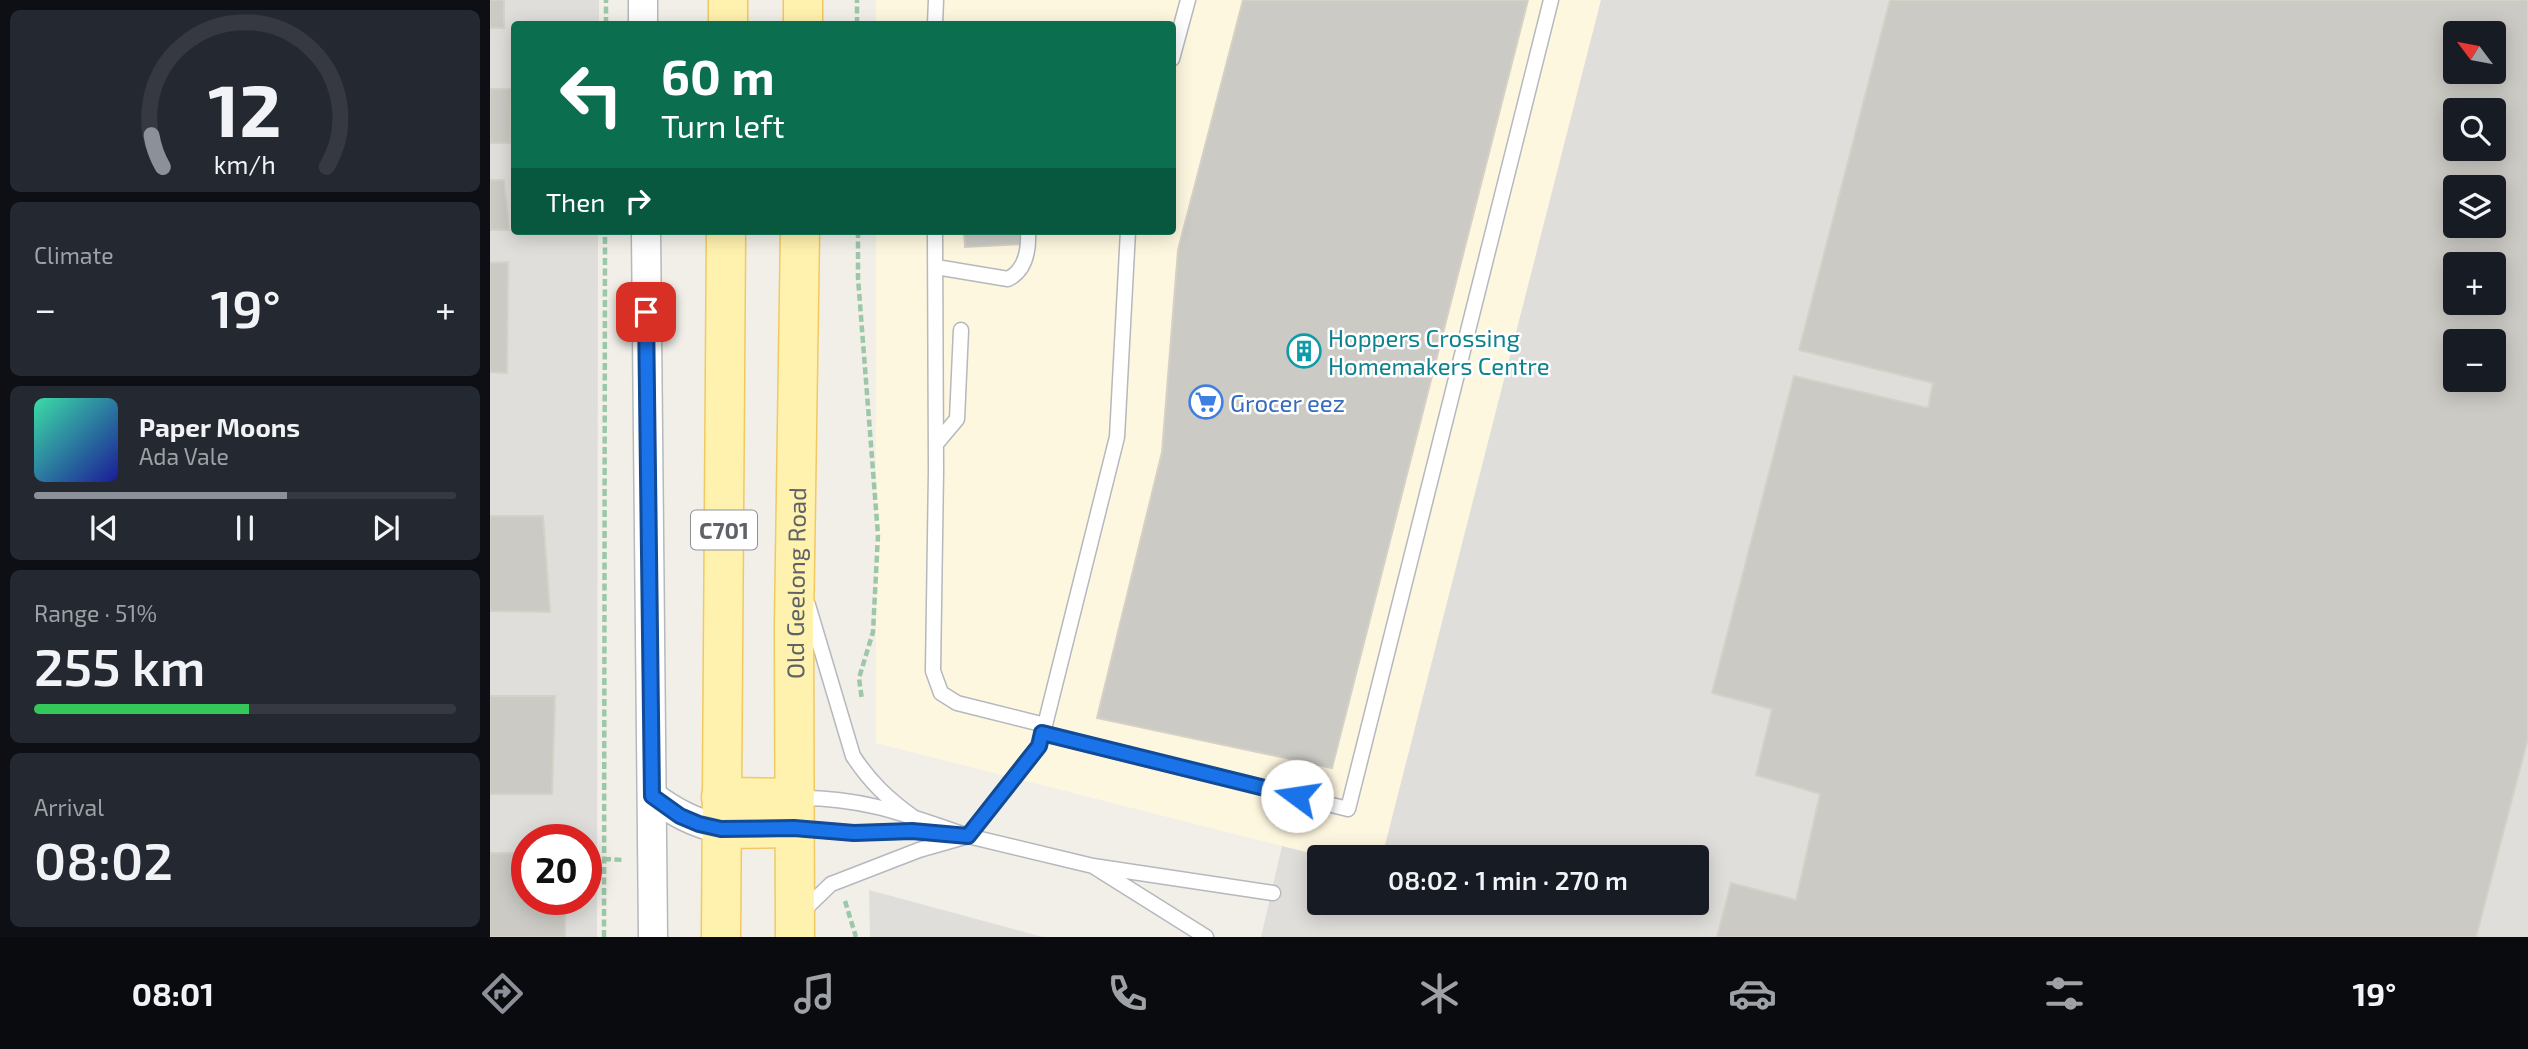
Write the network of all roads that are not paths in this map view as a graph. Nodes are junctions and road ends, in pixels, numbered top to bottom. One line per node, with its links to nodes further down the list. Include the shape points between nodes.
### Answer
1 (643, 0): 7 (street)
2 (728, 0): 8 (main road)
3 (803, 0): 9 (main road)
4 (936, 0): 10 (lane)
5 (1188, 0): 11 (lane)
6 (1551, 0): 22 (lane, via 1348,809)
7 (643, 21)
8 (728, 21)
9 (803, 21)
10 (935, 21)
11 (1176, 44)
12 (646, 235): 23 (street)
13 (726, 235): 24 (main road, C701)
14 (800, 235): 21 (main road, Old Geelong Road)
15 (935, 235): 18 (lane)
16 (1028, 235): 18 (lane, via 1023,264 1017,275 1008,279)
17 (1128, 235): 22 (lane, via 1117,437)
18 (936, 267): 20 (lane)
19 (961, 330): 20 (lane, via 957,419)
20 (936, 444): 22 (lane, via 933,671 941,693 957,703)
21 (796, 564): 25 (main road, Old Geelong Road); 26 (lane, via 853,756 867,778)
22 (1043, 729): 27 (lane, via 1039,746)
23 (652, 796): 24 (street, via 699,824); 31 (street)
24 (721, 813): 25 (main road); 32 (main road, C701)
25 (794, 813): 26 (lane, via 829,798 867,803); 27 (lane, via 854,833 912,831); 30 (main road, Old Geelong Road)
26 (913, 817): 27 (lane)
27 (968, 836): 28 (lane); 30 (lane, via 839,881 813,900)
28 (1093, 866): 29 (lane); 33 (lane)
29 (1273, 892)
30 (795, 928)
31 (653, 937)
32 (721, 937)
33 (1206, 937)

